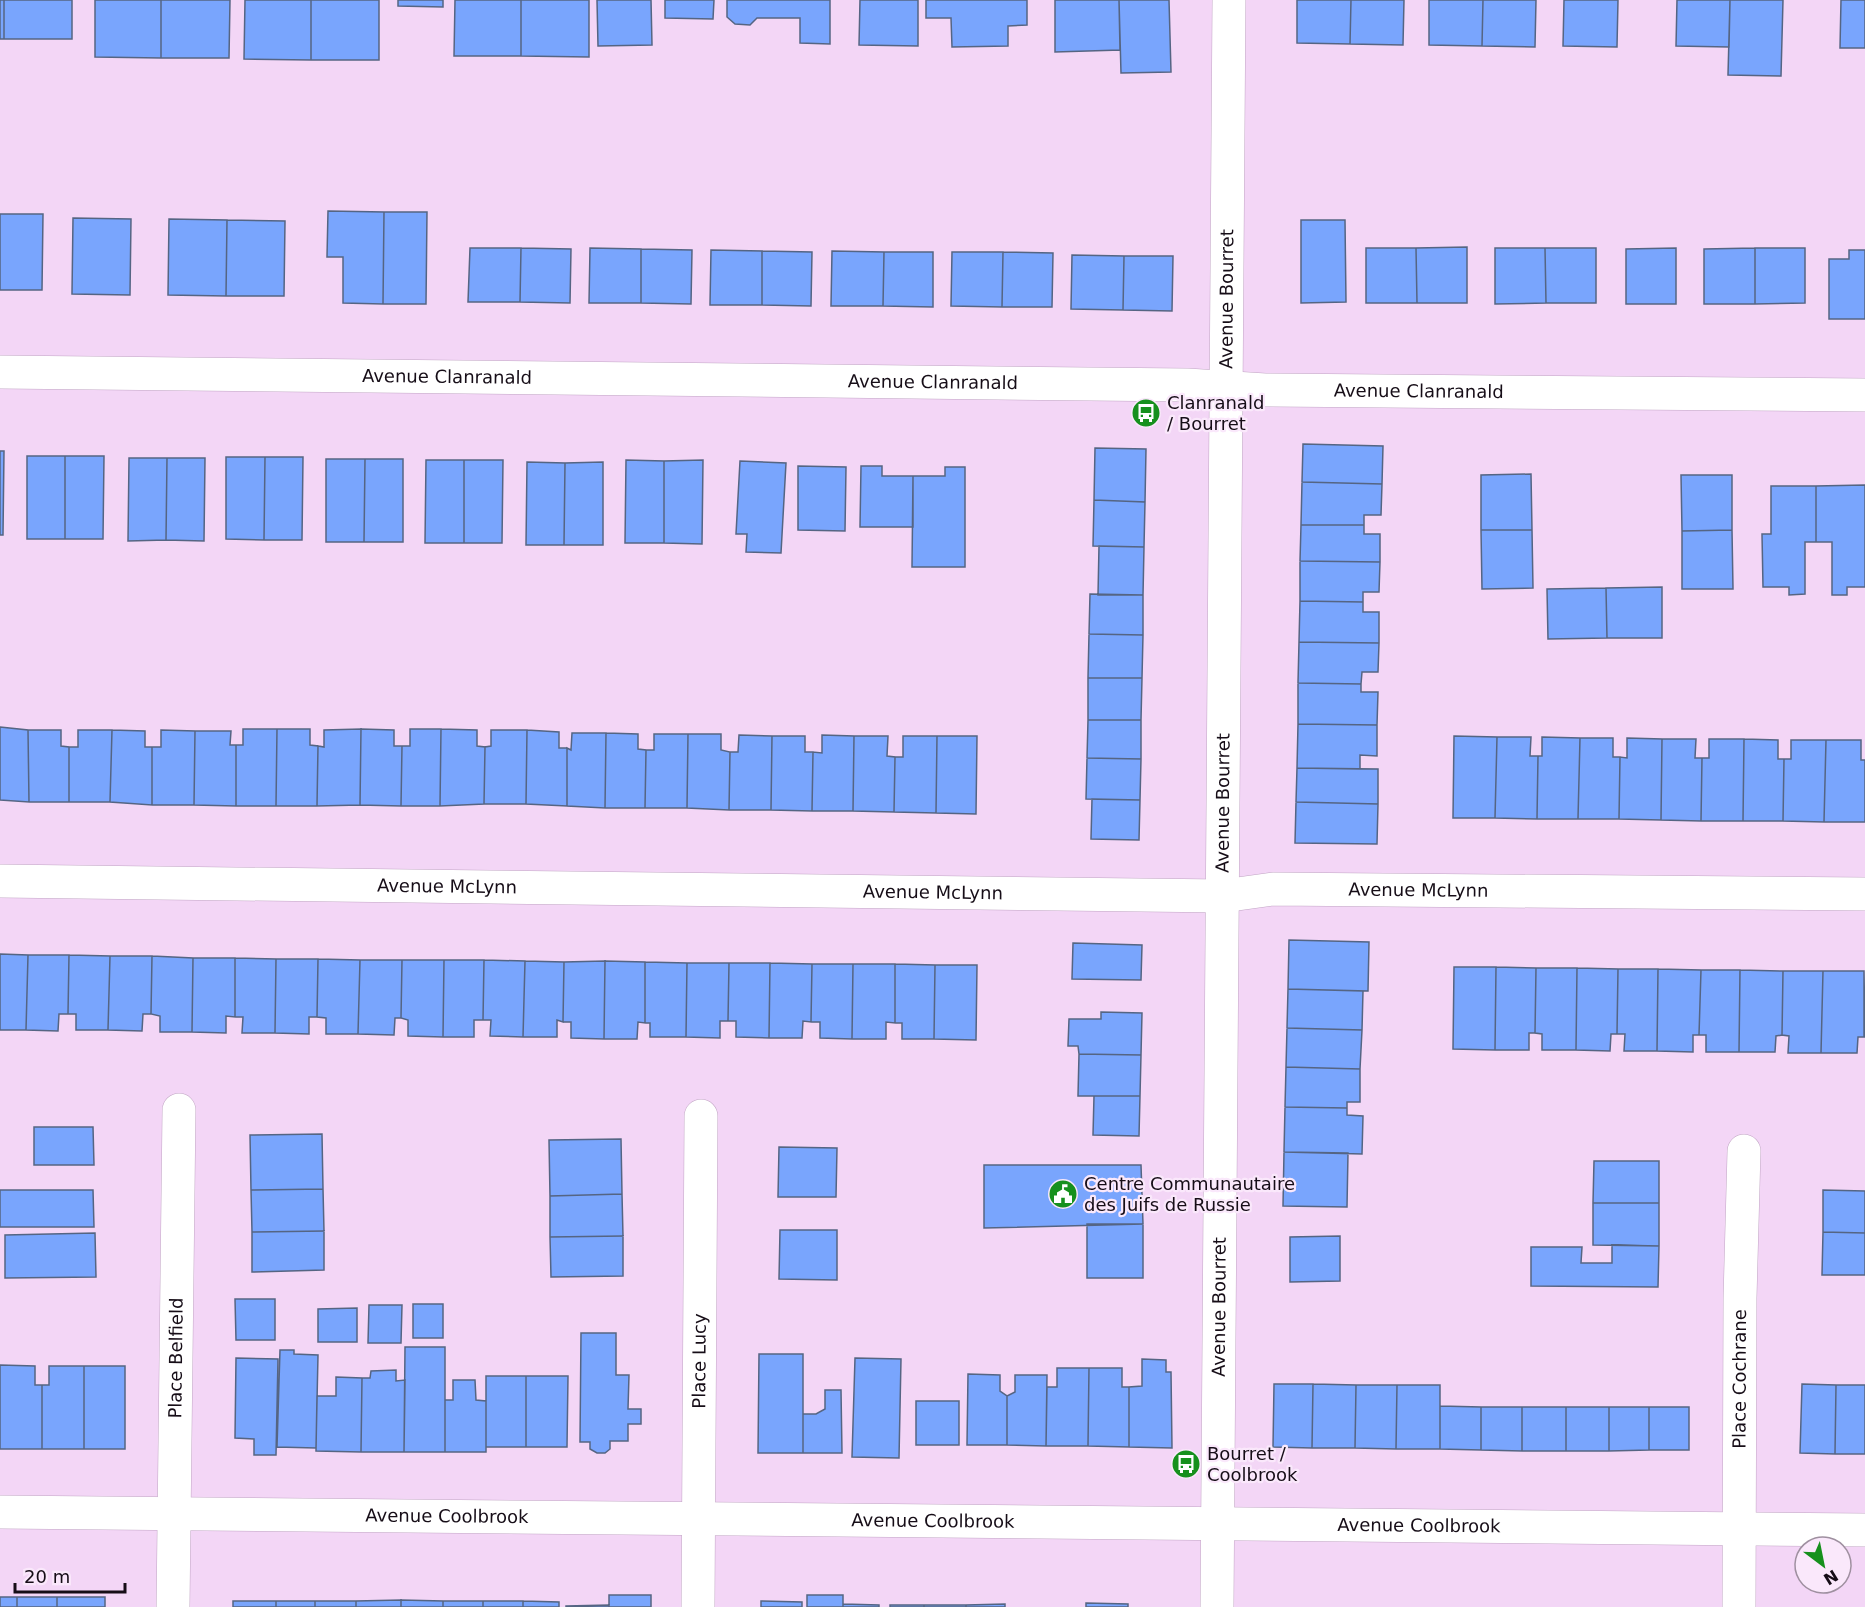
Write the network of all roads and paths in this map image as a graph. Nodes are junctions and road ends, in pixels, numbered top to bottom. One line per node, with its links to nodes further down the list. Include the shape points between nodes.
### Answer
1 (1229, 0): 3 (street, Avenue Bourret)
2 (0, 372): 3 (street, Avenue Clanranald)
3 (1226, 387): 4 (street, Avenue Clanranald); 7 (street, Avenue Bourret)
4 (1865, 394)
5 (0, 881): 7 (street, Avenue McLynn)
6 (1865, 894): 7 (street, Avenue McLynn, via 1273,889)
7 (1223, 896): 14 (street, Avenue Bourret)
8 (179, 1110): 12 (street, Place Belfield)
9 (701, 1116): 13 (street, Place Lucy)
10 (1744, 1151): 15 (street, Place Cochrane)
11 (0, 1512): 12 (street, Avenue Coolbrook)
12 (174, 1515): 13 (street, Avenue Coolbrook); 17 (street, Place Belfield)
13 (699, 1518): 14 (street, Avenue Coolbrook); 18 (street, Place Lucy)
14 (1216, 1525): 15 (street, Avenue Coolbrook); 19 (street, Avenue Bourret)
15 (1739, 1528): 16 (street, Avenue Coolbrook); 20 (street, Place Cochrane)
16 (1865, 1530)
17 (173, 1607)
18 (698, 1607)
19 (1217, 1607)
20 (1739, 1607)

